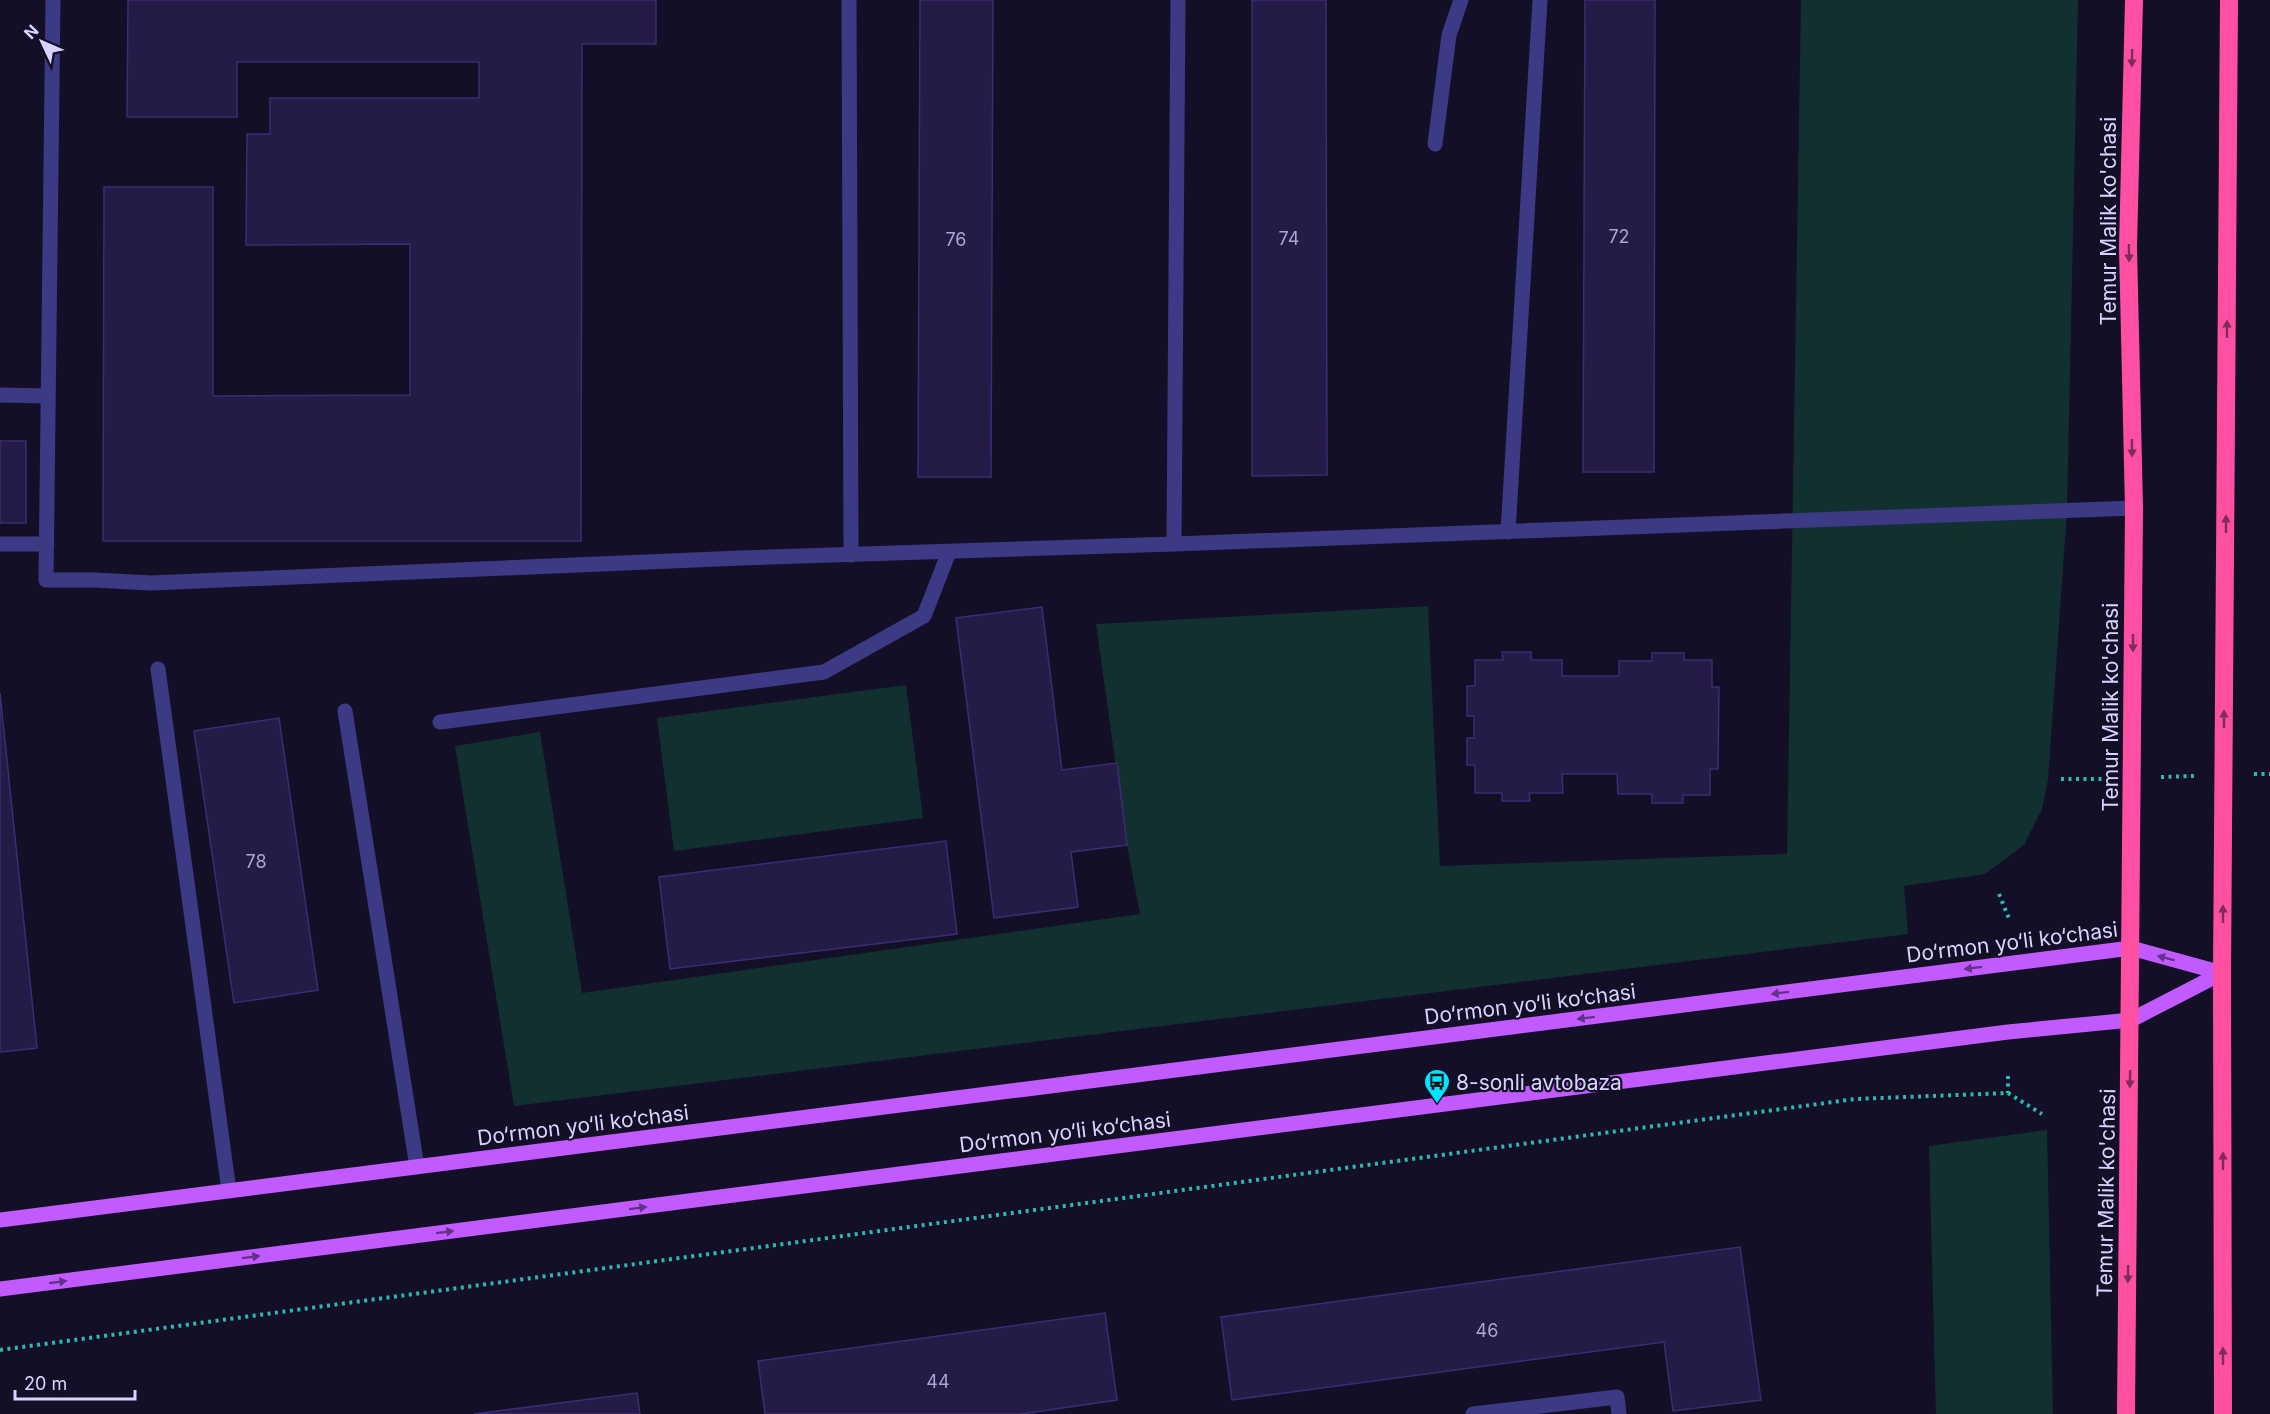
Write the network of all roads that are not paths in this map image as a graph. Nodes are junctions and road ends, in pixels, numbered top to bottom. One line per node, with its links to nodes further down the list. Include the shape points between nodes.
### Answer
1 (53, 0): 10 (lane)
2 (849, 0): 17 (lane)
3 (1178, 0): 15 (lane)
4 (1461, 0): 8 (lane, via 1449,35)
5 (1540, 0): 12 (lane)
6 (2134, 0): 11 (highway, Temur Malik ko'chasi, one-way to 11, via 2128,247)
7 (2229, 0): 22 (highway, one-way to 7)
8 (1435, 144)
9 (0, 395): 10 (lane)
10 (48, 396): 14 (lane)
11 (2134, 508): 12 (lane); 21 (highway, Temur Malik ko'chasi, one-way to 21)
12 (1508, 532): 15 (lane)
13 (0, 544): 14 (lane)
14 (47, 544): 17 (lane, via 46,580 151,583)
15 (1174, 544): 16 (lane)
16 (949, 552): 17 (lane); 20 (lane, via 924,616 824,672)
17 (850, 555)
18 (158, 669): 25 (lane)
19 (345, 711): 24 (lane)
20 (440, 722)
21 (2131, 948): 22 (main road, Do‘rmon yo‘li ko‘chasi, one-way to 21); 23 (highway, Temur Malik ko'chasi); 24 (main road, Do‘rmon yo‘li ko‘chasi, one-way to 24)
22 (2222, 973): 23 (main road, Do‘rmon yo‘li ko‘chasi); 31 (highway, one-way to 22)
23 (2131, 1020): 27 (main road, Do‘rmon yo‘li ko‘chasi, one-way to 23, via 2008,1032); 30 (highway, Temur Malik ko'chasi, one-way to 30)
24 (417, 1167): 25 (main road, Do‘rmon yo‘li ko‘chasi)
25 (229, 1191): 26 (main road, Do‘rmon yo‘li ko‘chasi)
26 (0, 1220)
27 (0, 1289)
28 (1473, 1414): 29 (lane, via 1617,1397)
29 (1619, 1414)
30 (2126, 1414)
31 (2223, 1414)

